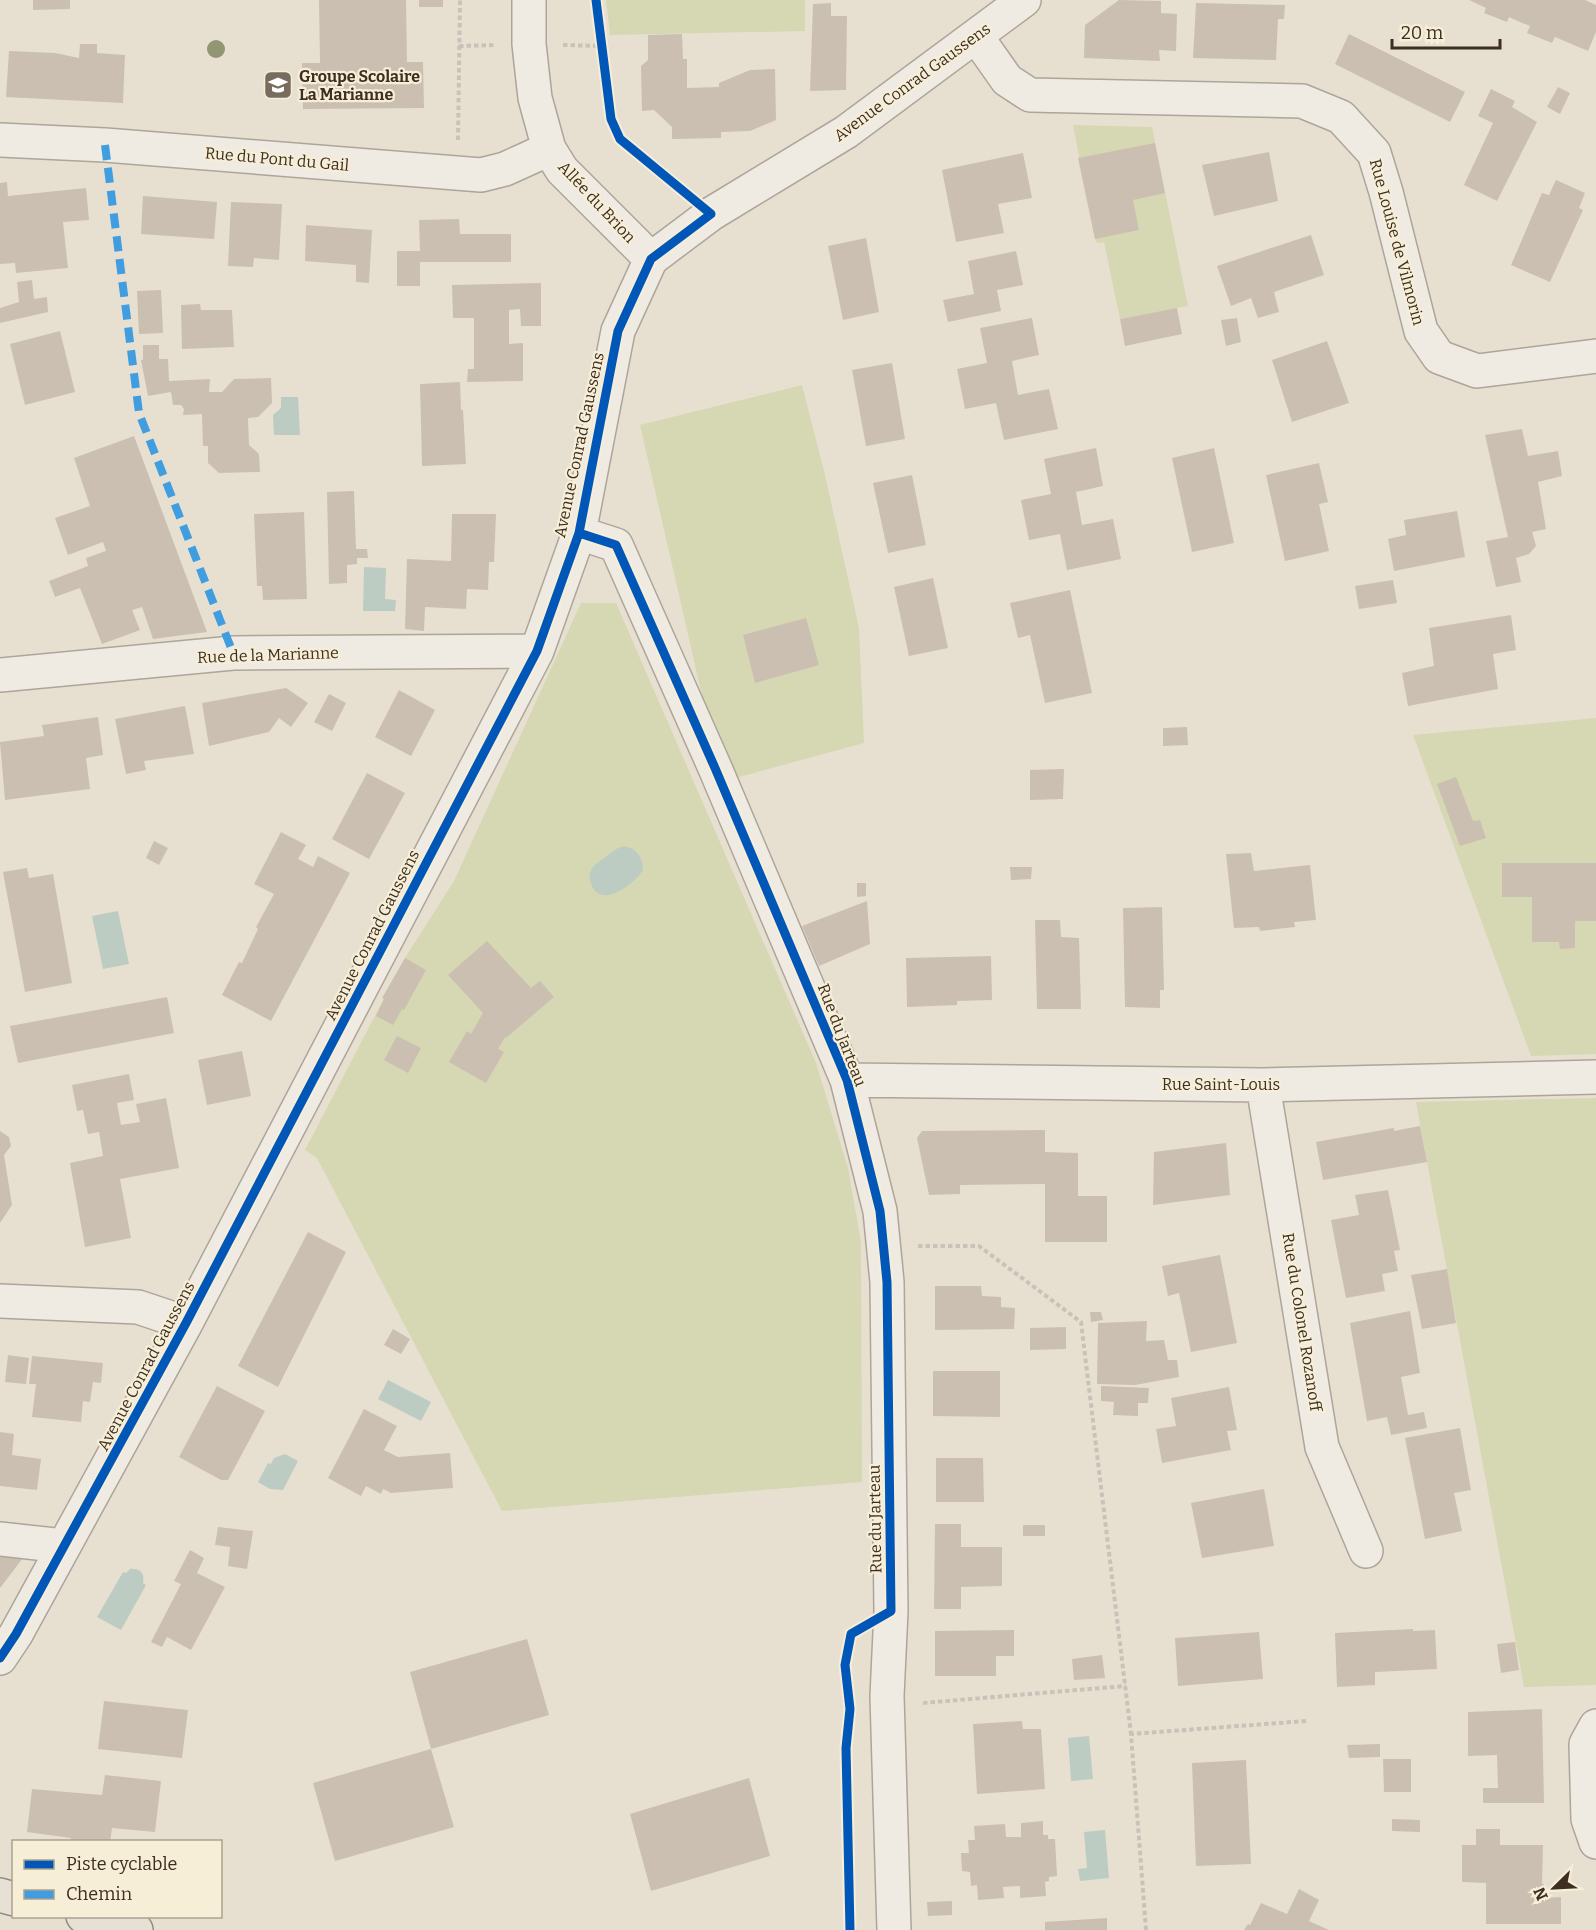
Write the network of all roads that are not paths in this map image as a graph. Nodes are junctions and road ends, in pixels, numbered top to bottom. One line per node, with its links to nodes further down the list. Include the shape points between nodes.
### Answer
1 (529, 0): 5 (street, Allée du Brion, via 535,98)
2 (1024, 0): 3 (street, Avenue Conrad Gaussens)
3 (976, 36): 6 (street, Avenue Conrad Gaussens, via 846,132 711,214); 7 (street, Rue Louise de Vilmorin, via 1007,80 1030,95 1302,101 1341,117 1374,153 1421,331 1439,357 1477,371)
4 (0, 140): 5 (street, Rue du Pont du Gail, via 481,175)
5 (549, 149): 6 (street, Allée du Brion, via 562,170)
6 (651, 259): 8 (street, Avenue Conrad Gaussens, via 618,331)
7 (1596, 356)
8 (579, 533): 9 (street, Avenue Conrad Gaussens); 12 (street, Rue du Jarteau, via 616,545)
9 (537, 651): 10 (street, Rue de la Marianne, via 233,653); 15 (street, Avenue Conrad Gaussens)
10 (0, 675)
11 (1596, 1077): 13 (street, Rue Saint-Louis)
12 (846, 1080): 13 (street, Rue Saint-Louis); 24 (street, Rue du Jarteau, via 880,1211 887,1282 891,1611 887,1696)
13 (1263, 1085): 18 (street, Rue du Colonel Rozanoff, via 1322,1447)
14 (0, 1301): 15 (street, via 138,1306)
15 (186, 1323): 17 (street, Avenue Conrad Gaussens)
16 (0, 1539): 17 (street)
17 (64, 1546): 19 (street, Avenue Conrad Gaussens)
18 (1366, 1551)
19 (0, 1658)
20 (1596, 1726): 21 (street, via 1586,1744 1588,1819)
21 (1596, 1842)
22 (87, 1918): 23 (main road)
23 (136, 1930)
24 (894, 1930)

